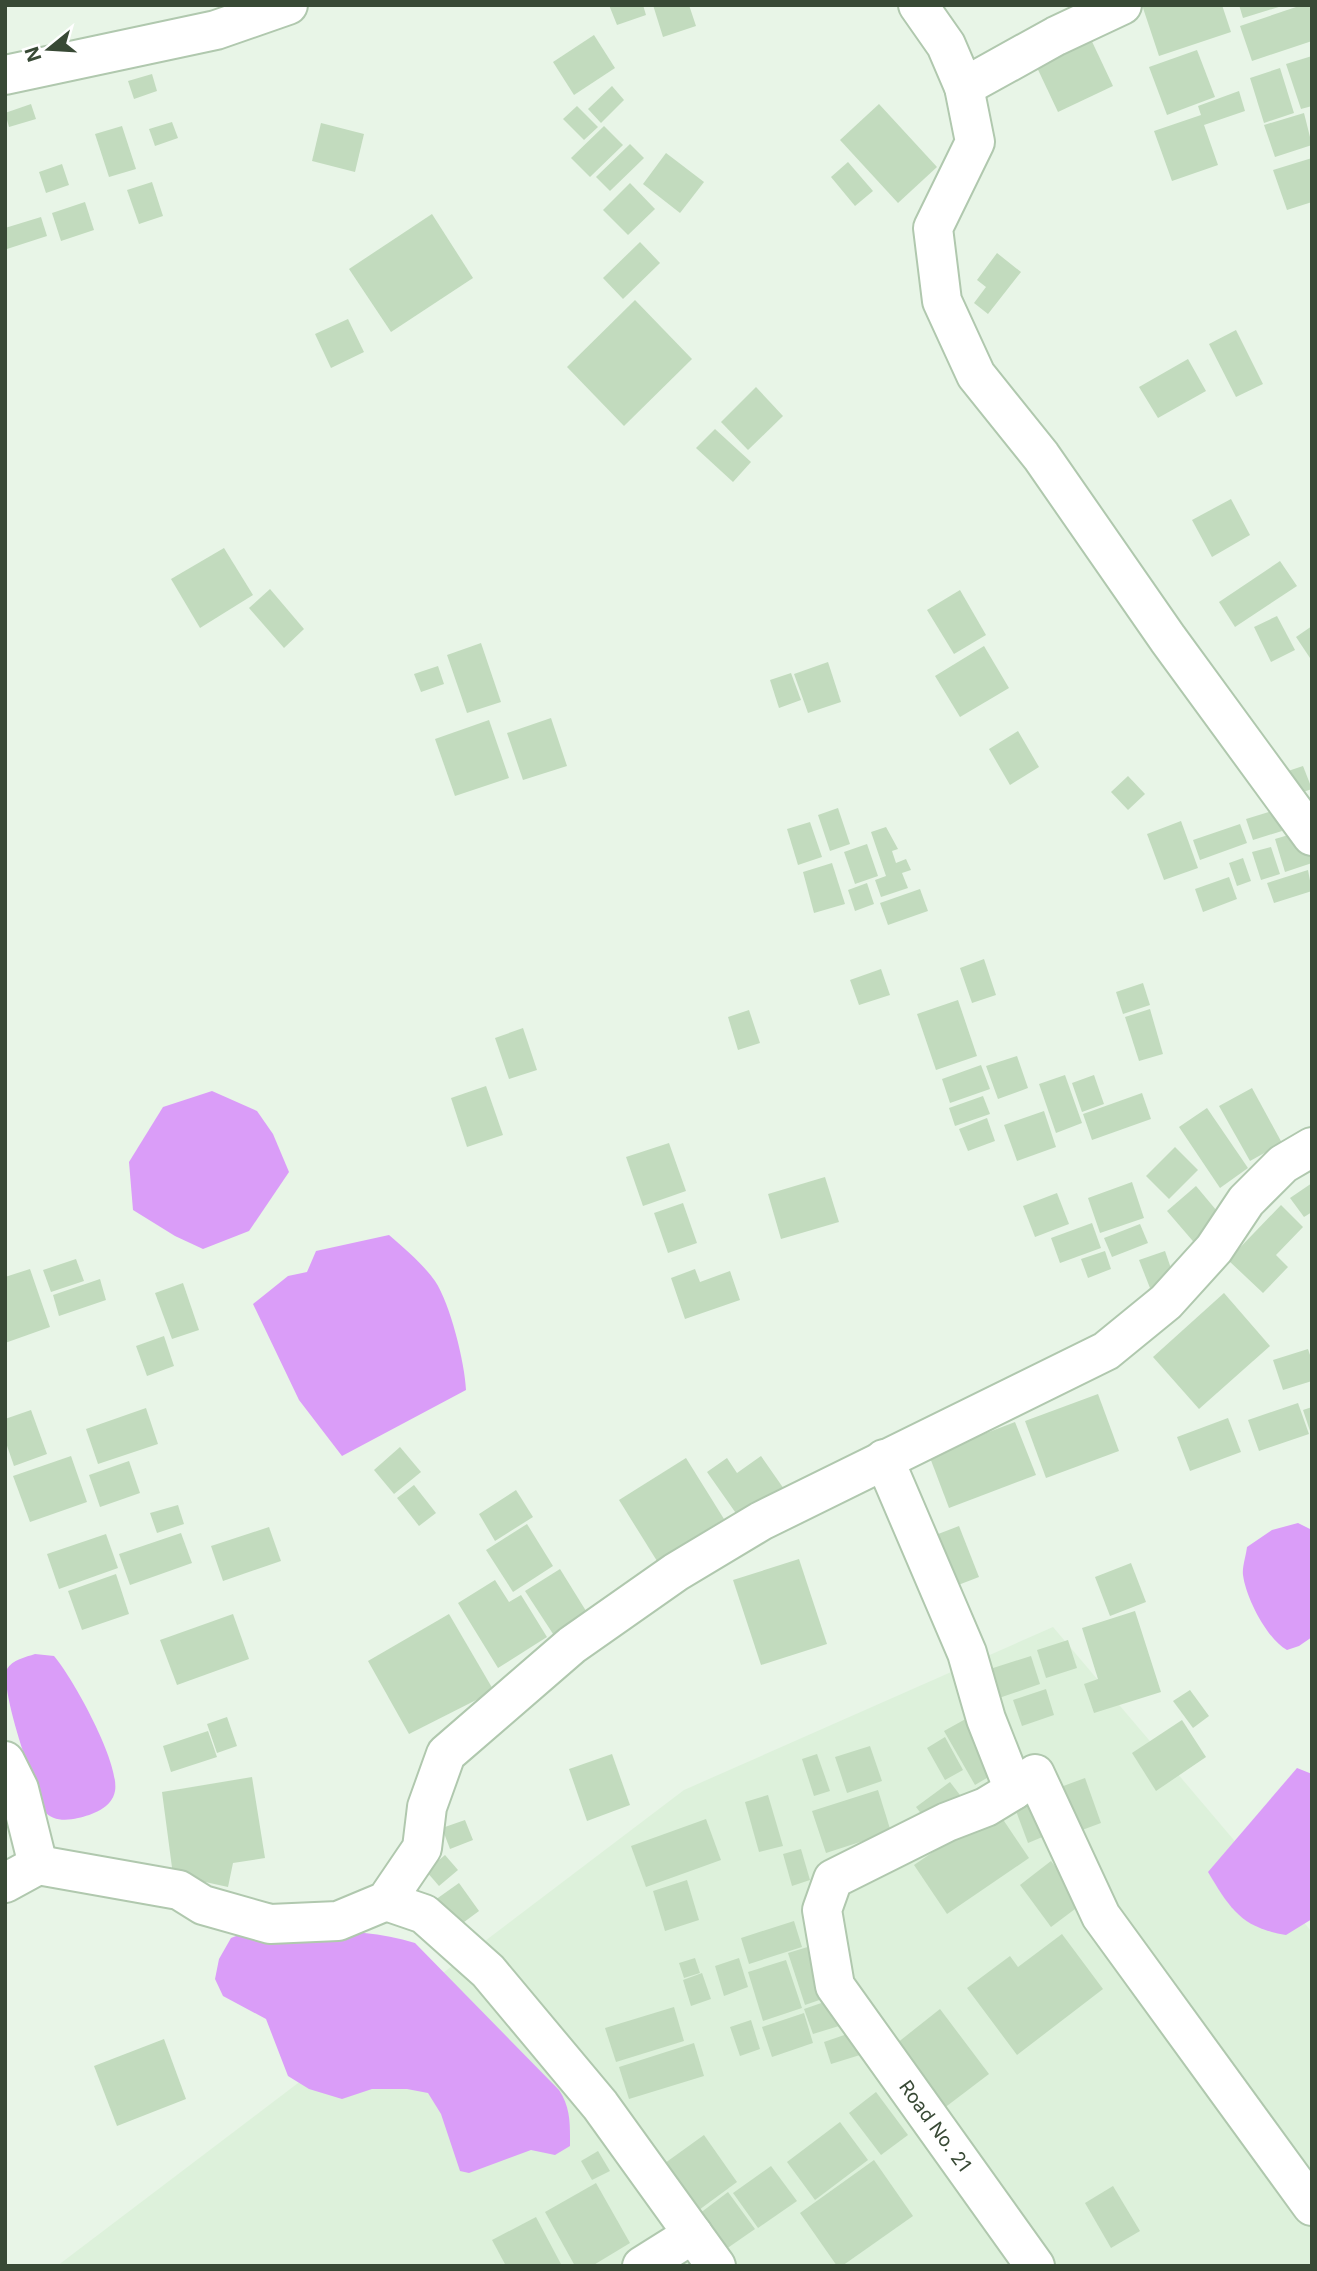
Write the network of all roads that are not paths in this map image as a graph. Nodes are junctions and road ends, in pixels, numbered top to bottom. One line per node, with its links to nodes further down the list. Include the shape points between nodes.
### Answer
1 (288, 5): 4 (street)
2 (918, 5): 6 (street, via 947,45)
3 (1122, 5): 6 (street)
4 (214, 18): 5 (street)
5 (5, 75)
6 (964, 87): 7 (street, via 975,142 933,228 942,301 976,376 1041,456)
7 (1312, 836)
8 (1312, 1147): 9 (street, via 1283,1164 1246,1201 1213,1249 1166,1302 1107,1351)
9 (884, 1459): 11 (street, via 967,1653); 14 (street, via 761,1521 676,1572 572,1646 466,1736 446,1754 427,1807 422,1848)
10 (5, 1761): 12 (street, via 19,1789)
11 (1014, 1790): 15 (street, via 1035,1774 1101,1916); 19 (street, Road No. 21, via 832,1879 822,1910 835,1986)
12 (38, 1865): 13 (street); 14 (street, via 179,1890 203,1905 271,1924 338,1921)
13 (5, 1883)
14 (386, 1901): 16 (street, via 424,1914 488,1971 600,2105)
15 (1312, 2206)
16 (693, 2234): 17 (street); 18 (street)
17 (642, 2266)
18 (716, 2266)
19 (1035, 2266)

